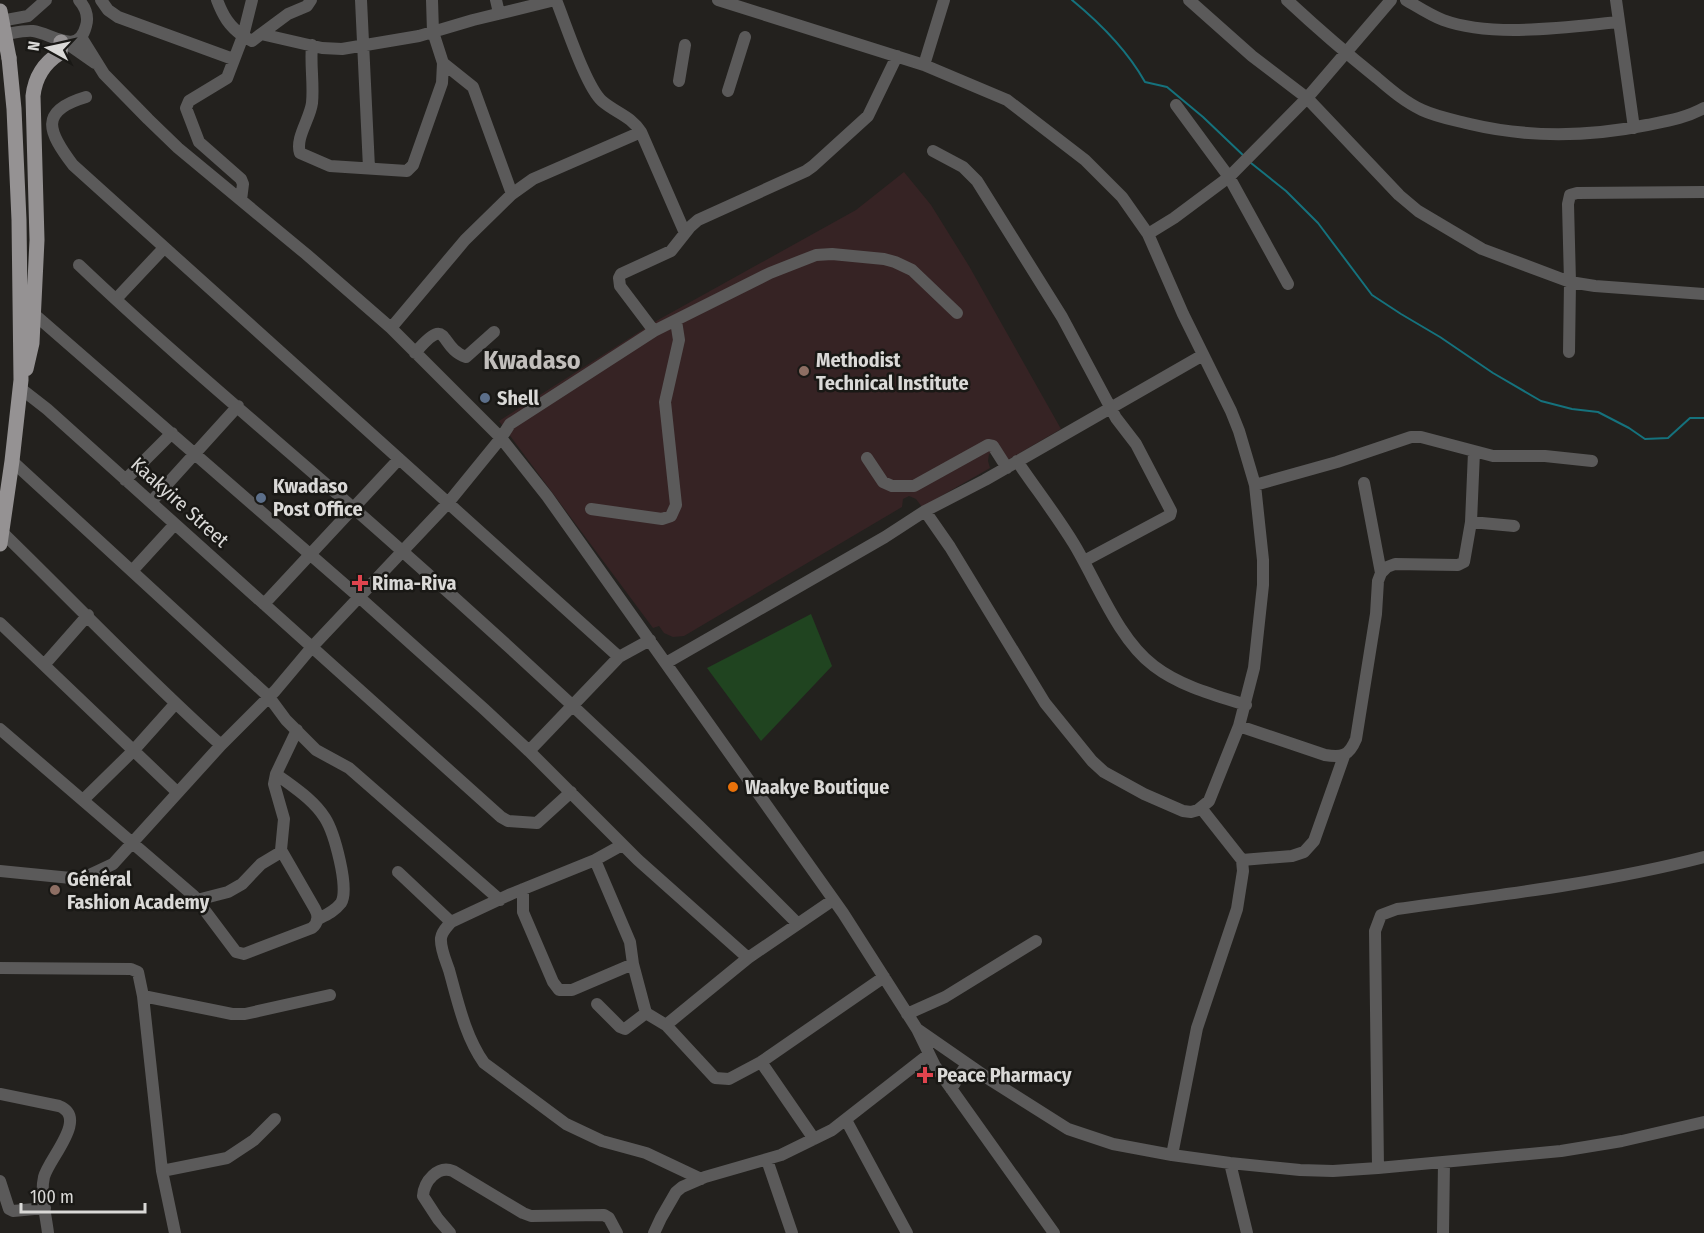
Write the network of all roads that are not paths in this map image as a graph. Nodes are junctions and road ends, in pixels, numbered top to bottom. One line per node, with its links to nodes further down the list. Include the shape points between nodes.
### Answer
1 (46, 0): 20 (street, via 28,16)
2 (79, 0): 26 (street, via 87,20)
3 (101, 0): 34 (street, via 118,17)
4 (217, 0): 25 (street, via 226,21)
5 (252, 0): 25 (street)
6 (311, 0): 23 (street)
7 (361, 0): 31 (street)
8 (432, 0): 22 (street)
9 (496, 0): 19 (street)
10 (556, 0): 19 (street); 45 (street, via 584,71 601,100 631,119)
11 (718, 0): 33 (street)
12 (944, 0): 37 (street)
13 (1189, 0): 41 (street)
14 (1287, 0): 32 (street)
15 (1391, 0): 32 (street)
16 (1406, 0): 21 (street, via 1443,20 1480,28)
17 (1616, 0): 21 (street)
18 (0, 11): 69 (main road, bridge, via 14,109)
19 (499, 13): 22 (street)
20 (0, 21)
21 (1619, 22): 44 (street)
22 (433, 32): 31 (street); 35 (street)
23 (261, 34): 25 (street, via 252,41); 29 (street)
24 (0, 35): 28 (street, via 30,31)
25 (243, 36): 34 (street)
26 (81, 37): 28 (street); 36 (street)
27 (745, 38): 39 (street)
28 (63, 42): 36 (street); 61 (main road, via 60,52 37,76 33,96 37,240)
29 (312, 45): 31 (street); 47 (street, via 312,102 298,147 300,153 330,166)
30 (685, 45): 38 (street)
31 (363, 47): 47 (street)
32 (1346, 54): 41 (street); 44 (street, via 1403,99 1448,119 1535,135)
33 (897, 56): 37 (street); 52 (street, via 868,116 813,166 698,220)
34 (233, 59): 51 (street, via 227,78 189,101 187,111 199,142 241,179)
35 (443, 63): 47 (street, via 442,83 410,169 403,172); 50 (street, via 473,87)
36 (99, 65): 51 (street, via 178,148)
37 (924, 65): 53 (street, via 993,92 1021,109 1085,160 1122,197)
38 (679, 81)
39 (728, 91)
40 (86, 97): 54 (street, via 59,110 53,117 52,131 73,165)
41 (1306, 98): 48 (street); 56 (street, via 1418,211 1482,249)
42 (1176, 105): 48 (street)
43 (1704, 108): 44 (street, via 1681,118)
44 (1634, 128)
45 (642, 132): 50 (street, via 533,179); 52 (street)
46 (933, 151): 71 (street, via 963,167 977,181 1062,317)
47 (369, 168)
48 (1229, 177): 53 (street); 57 (street)
49 (1704, 192): 56 (street, via 1569,195)
50 (512, 194): 63 (street, via 465,240)
51 (241, 200): 63 (street)
52 (685, 233): 64 (street, via 671,251 619,278 620,286)
53 (1148, 234): 68 (street)
54 (164, 248): 59 (street); 77 (street)
55 (79, 265): 59 (street)
56 (1570, 282): 58 (street); 66 (street)
57 (1288, 284)
58 (1704, 294)
59 (116, 299): 70 (street)
60 (957, 313): 62 (street, via 904,265 884,259 822,254 770,273)
61 (34, 314): 69 (main road, via 30,356); 72 (street)
62 (676, 321): 64 (street); 87 (street, via 679,340 665,402 676,505 671,516 662,519)
63 (391, 328): 67 (street)
64 (654, 331): 73 (street, via 510,424)
65 (494, 332): 67 (street, via 466,357 435,333)
66 (1569, 352)
67 (415, 353): 73 (street)
68 (1203, 355): 71 (street); 83 (street, via 1239,431)
69 (21, 384): 78 (main road); 81 (street, Kaakyire Street)
70 (238, 406): 75 (street); 86 (street)
71 (1112, 407): 80 (street); 95 (street, via 1171,512)
72 (172, 433): 75 (street); 81 (street)
73 (501, 438): 85 (street); 102 (street)
74 (1474, 452): 79 (street); 83 (street, via 1412,437); 89 (street)
75 (195, 454): 84 (street); 94 (street)
76 (867, 458): 80 (street, via 883,482 892,486 914,486 988,445)
77 (399, 459): 85 (street); 86 (street)
78 (12, 461): 92 (main road); 96 (street)
79 (1592, 461)
80 (1012, 464): 88 (street); 95 (street)
81 (125, 480): 84 (street, Kaakyire Street)
82 (1364, 483): 97 (street)
83 (1255, 485): 110 (street, via 1263,585)
84 (151, 502): 90 (street, Kaakyire Street)
85 (448, 502): 93 (street); 104 (street)
86 (353, 508): 93 (street); 94 (street)
87 (591, 509)
88 (925, 511): 105 (street, via 894,533); 122 (street, via 1045,703 1092,761 1114,777 1183,811)
89 (1471, 522): 91 (street); 97 (street, via 1462,565 1395,564)
90 (175, 524): 96 (street); 99 (street, Kaakyire Street)
91 (1514, 526)
92 (1, 538): 100 (street)
93 (402, 551): 98 (street); 109 (street)
94 (310, 554): 98 (street); 99 (street)
95 (1084, 561): 110 (street, via 1120,626 1154,666 1204,692)
96 (132, 571): 107 (street)
97 (1381, 573): 117 (street, via 1356,739)
98 (359, 597): 103 (street); 116 (street)
99 (264, 604): 103 (street, Kaakyire Street)
100 (88, 615): 106 (street); 108 (street)
101 (0, 623): 106 (street)
102 (650, 640): 104 (street); 105 (street)
103 (312, 647): 107 (street); 120 (street, Kaakyire Street, via 501,817 537,823)
104 (619, 657): 109 (street)
105 (666, 663): 134 (street)
106 (44, 665): 115 (street)
107 (269, 697): 113 (street); 114 (street)
108 (175, 704): 114 (street); 115 (street)
109 (572, 705): 116 (street); 137 (street)
110 (1246, 705): 111 (street)
111 (1239, 726): 117 (street, via 1325,754); 122 (street, via 1209,801)
112 (0, 729): 121 (street)
113 (297, 730): 118 (street); 133 (street, via 316,750 349,768)
114 (221, 745): 119 (street)
115 (133, 751): 119 (street); 121 (street)
116 (529, 751): 120 (street)
117 (1344, 756): 128 (street, via 1314,841 1304,852)
118 (276, 774): 125 (street, via 274,784 284,819); 135 (street, via 311,801 334,836 343,901)
119 (177, 792): 123 (street)
120 (571, 792): 124 (street)
121 (83, 800): 123 (street)
122 (1201, 808): 128 (street)
123 (132, 842): 129 (street, via 106,869 81,879); 132 (street)
124 (622, 845): 127 (street); 139 (street)
125 (281, 852): 132 (street, via 228,892); 135 (street)
126 (1704, 857): 163 (street, via 1619,876 1397,909 1381,915 1375,931)
127 (595, 860): 131 (street); 140 (street, via 627,934)
128 (1242, 860): 159 (street, via 1244,871 1237,909 1197,1028)
129 (0, 872)
130 (398, 872): 136 (street)
131 (523, 889): 133 (street); 140 (street, via 523,912 559,990 572,990)
132 (197, 900): 135 (street, via 236,952 244,954 312,928)
133 (500, 900): 136 (street)
134 (833, 900): 137 (street); 142 (street)
135 (318, 919)
136 (451, 922): 165 (street, via 441,939 445,957 475,1050 484,1063 566,1124 602,1141 646,1153)
137 (798, 924): 139 (street)
138 (1036, 940): 147 (street, via 945,997)
139 (748, 958): 148 (street)
140 (633, 964): 146 (street)
141 (0, 968): 144 (street, via 131,969 140,975)
142 (884, 977): 147 (street); 151 (street)
143 (330, 995): 144 (street, via 239,1014)
144 (143, 996): 164 (street)
145 (597, 1004): 146 (street, via 625,1029)
146 (646, 1013): 148 (street)
147 (907, 1014): 149 (street)
148 (666, 1025): 151 (street, via 715,1078 729,1078)
149 (916, 1029): 150 (street); 152 (street)
150 (928, 1055): 153 (street); 156 (street)
151 (761, 1062): 158 (street)
152 (967, 1064): 153 (street); 159 (street, via 1068,1129 1113,1144)
153 (951, 1089): 177 (street)
154 (0, 1094): 167 (street, via 59,1106 70,1113 69,1130 43,1180)
155 (275, 1119): 164 (street, via 254,1140 227,1158)
156 (846, 1120): 158 (street); 176 (street)
157 (1704, 1122): 161 (street, via 1561,1151)
158 (814, 1139): 160 (street)
159 (1172, 1155): 162 (street)
160 (767, 1160): 165 (street); 175 (street)
161 (1444, 1162): 163 (street); 179 (street)
162 (1230, 1163): 163 (street, via 1326,1171); 178 (street)
163 (1378, 1168)
164 (162, 1171): 170 (street)
165 (701, 1179): 168 (street, via 679,1190)
166 (0, 1181): 167 (street, via 9,1209)
167 (45, 1208): 169 (street)
168 (661, 1218): 173 (street); 174 (street)
169 (48, 1233)
170 (175, 1233)
171 (450, 1233): 172 (street, via 423,1196 425,1185 443,1168 523,1213 542,1217 604,1215)
172 (617, 1233)
173 (654, 1233)
174 (667, 1233)
175 (792, 1233)
176 (907, 1233)
177 (1054, 1233)
178 (1247, 1233)
179 (1443, 1233)

